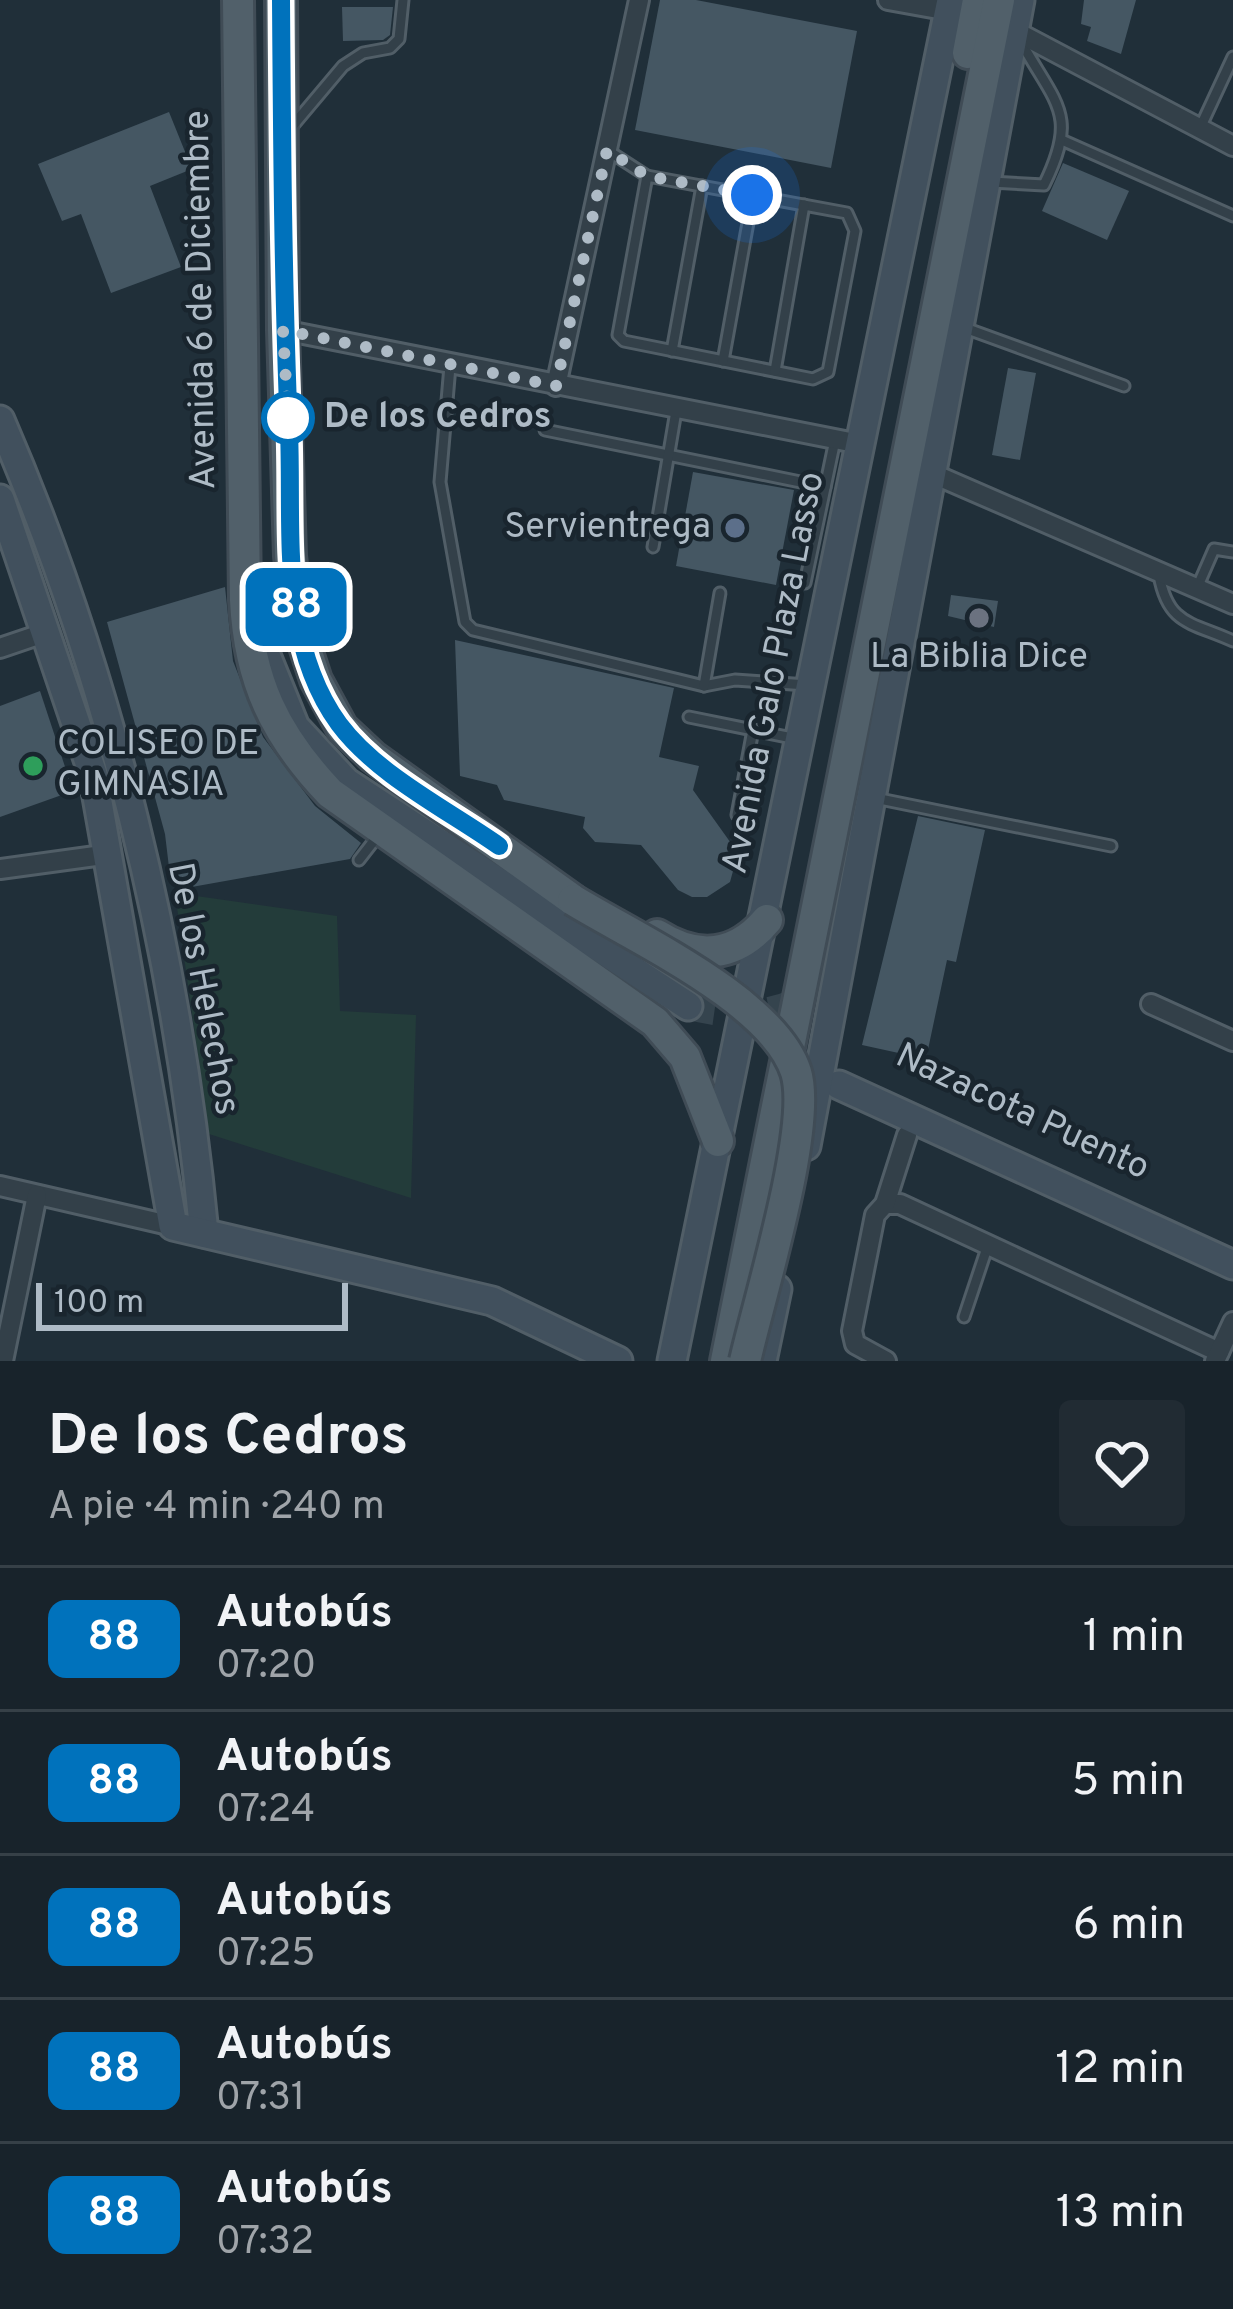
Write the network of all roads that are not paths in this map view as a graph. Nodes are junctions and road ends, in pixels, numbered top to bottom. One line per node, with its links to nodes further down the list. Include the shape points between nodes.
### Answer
1 (238, 0): 44 (main road, Avenida 6 de Diciembre)
2 (281, 0): 12 (main road)
3 (403, 0): 12 (lane, via 399,39 343,66)
4 (639, 0): 15 (street)
5 (888, 0): 8 (street)
6 (999, 0): 90 (main road)
7 (1020, 0): 9 (main road)
8 (959, 4): 33 (main road, Avenida Galo Plaza Lasso); 89 (main road, Avenida Galo Plaza Lasso)
9 (1015, 31): 11 (street); 13 (lane, via 1065,119); 17 (main road)
10 (1233, 57): 11 (lane)
11 (1200, 128): 14 (street)
12 (282, 138): 23 (main road)
13 (1064, 141): 17 (lane, via 1044,184); 21 (lane)
14 (1233, 146)
15 (607, 150): 16 (lane); 28 (street)
16 (647, 176): 18 (lane); 24 (lane, via 616,326 624,341)
17 (986, 182): 22 (main road)
18 (702, 186): 19 (lane); 24 (lane)
19 (752, 195): 20 (lane); 25 (lane)
20 (804, 205): 27 (lane); 27 (lane, via 847,213 855,230 828,372 812,379)
21 (1233, 216)
22 (958, 326): 29 (lane); 35 (main road)
23 (283, 330): 26 (street); 58 (main road, via 290,556 298,625 316,680 342,728 373,757)
24 (672, 351): 25 (lane)
25 (723, 361): 27 (lane)
26 (450, 366): 28 (street); 51 (lane, via 440,482 465,622 482,635)
27 (775, 371)
28 (556, 386): 30 (street)
29 (1124, 386)
30 (676, 410): 33 (street); 34 (lane)
31 (0, 420): 73 (main road, De los Helechos, via 118,753)
32 (545, 430): 34 (lane)
33 (848, 442): 36 (lane); 50 (main road, Avenida Galo Plaza Lasso)
34 (668, 455): 36 (lane); 38 (lane)
35 (931, 472): 40 (street); 46 (main road)
36 (825, 487): 41 (lane)
37 (0, 499): 47 (main road, De los Helechos)
38 (653, 547)
39 (1233, 552): 42 (lane, via 1214,548)
40 (1158, 571): 42 (street); 48 (lane, via 1174,615)
41 (805, 583)
42 (1197, 588): 45 (street)
43 (720, 592): 51 (lane)
44 (245, 600): 57 (main road, Avenida 6 de Diciembre, via 255,679 280,734 331,793); 66 (main road, Avenida 6 de Diciembre, via 295,727 346,782)
45 (1233, 604)
46 (902, 629): 55 (main road); 63 (main road)
47 (47, 632): 49 (street); 60 (main road, De los Helechos)
48 (1233, 641)
49 (0, 648)
50 (813, 685): 51 (lane); 54 (main road, Avenida Galo Plaza Lasso)
51 (704, 686)
52 (689, 717): 53 (lane)
53 (753, 730): 54 (lane); 56 (lane)
54 (802, 740): 64 (main road, Avenida Galo Plaza Lasso)
55 (873, 797): 59 (lane); 68 (main road)
56 (737, 815)
57 (380, 832): 61 (lane); 72 (main road, Avenida 6 de Diciembre, via 655,1022 685,1057)
58 (499, 846): 64 (main road, via 688,951 733,950); 91 (main road, bridge, via 738,1001 795,1068 798,1124)
59 (1111, 846)
60 (110, 854): 62 (street); 74 (main road, De los Helechos)
61 (359, 860)
62 (0, 869)
63 (840, 902)
64 (767, 920): 72 (main road, Avenida Galo Plaza Lasso)
65 (1151, 1004): 67 (street)
66 (688, 1006)
67 (1233, 1041)
68 (827, 1043): 70 (main road); 81 (main road, Nazacota Puento, via 839,1066 1156,1217)
69 (839, 1085): 81 (main road, Nazacota Puento)
70 (813, 1116): 71 (main road, via 849,1109); 92 (main road)
71 (908, 1135): 77 (street); 81 (main road, via 1145,1240)
72 (718, 1142): 88 (main road, Avenida Galo Plaza Lasso)
73 (196, 1145): 74 (main road); 79 (main road, De los Helechos)
74 (163, 1148): 78 (main road, De los Helechos)
75 (0, 1186): 76 (street)
76 (38, 1195): 78 (street); 86 (street)
77 (885, 1204): 80 (street); 93 (street, via 874,1215 852,1333 855,1344)
78 (173, 1226): 79 (main road)
79 (204, 1233): 87 (main road, via 491,1301)
80 (988, 1245): 83 (lane); 85 (street)
81 (1190, 1246): 82 (main road, Nazacota Puento)
82 (1233, 1264)
83 (964, 1317)
84 (1233, 1322): 85 (street)
85 (1217, 1357)
86 (3, 1361)
87 (617, 1361)
88 (672, 1361)
89 (707, 1361)
90 (726, 1361)
91 (745, 1361)
92 (762, 1361)
93 (886, 1361)

